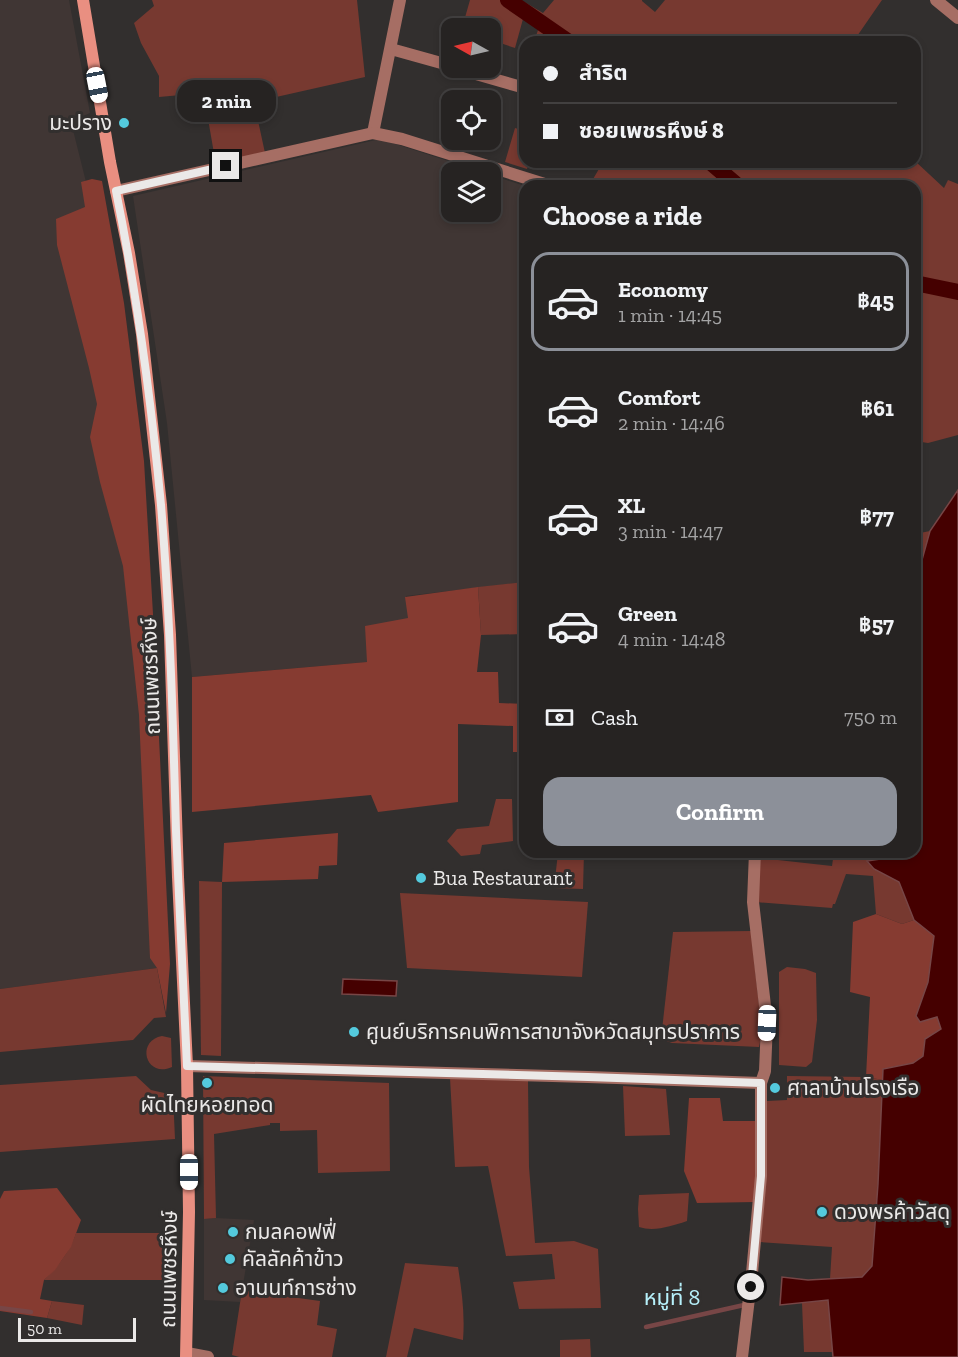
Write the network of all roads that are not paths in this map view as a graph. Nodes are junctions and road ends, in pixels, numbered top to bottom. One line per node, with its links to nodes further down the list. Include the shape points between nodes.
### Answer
1 (83, 0): 11 (main road, ถนนเพชรหึงษ์)
2 (400, 0): 5 (street)
3 (936, 0): 4 (street)
4 (958, 18)
5 (391, 48): 6 (street); 9 (street)
6 (441, 63)
7 (491, 78): 8 (street)
8 (519, 86)
9 (373, 133): 10 (street); 11 (street)
10 (532, 180)
11 (116, 191): 13 (main road, ถนนเพชรหึงษ์, via 142,334 161,505)
12 (755, 858): 14 (street, via 753,902 767,1023)
13 (187, 1066): 14 (street); 15 (main road, ถนนเพชรหึงษ์)
14 (761, 1083): 17 (street, via 761,1176)
15 (187, 1355): 16 (street)
16 (208, 1357)
17 (742, 1357)

